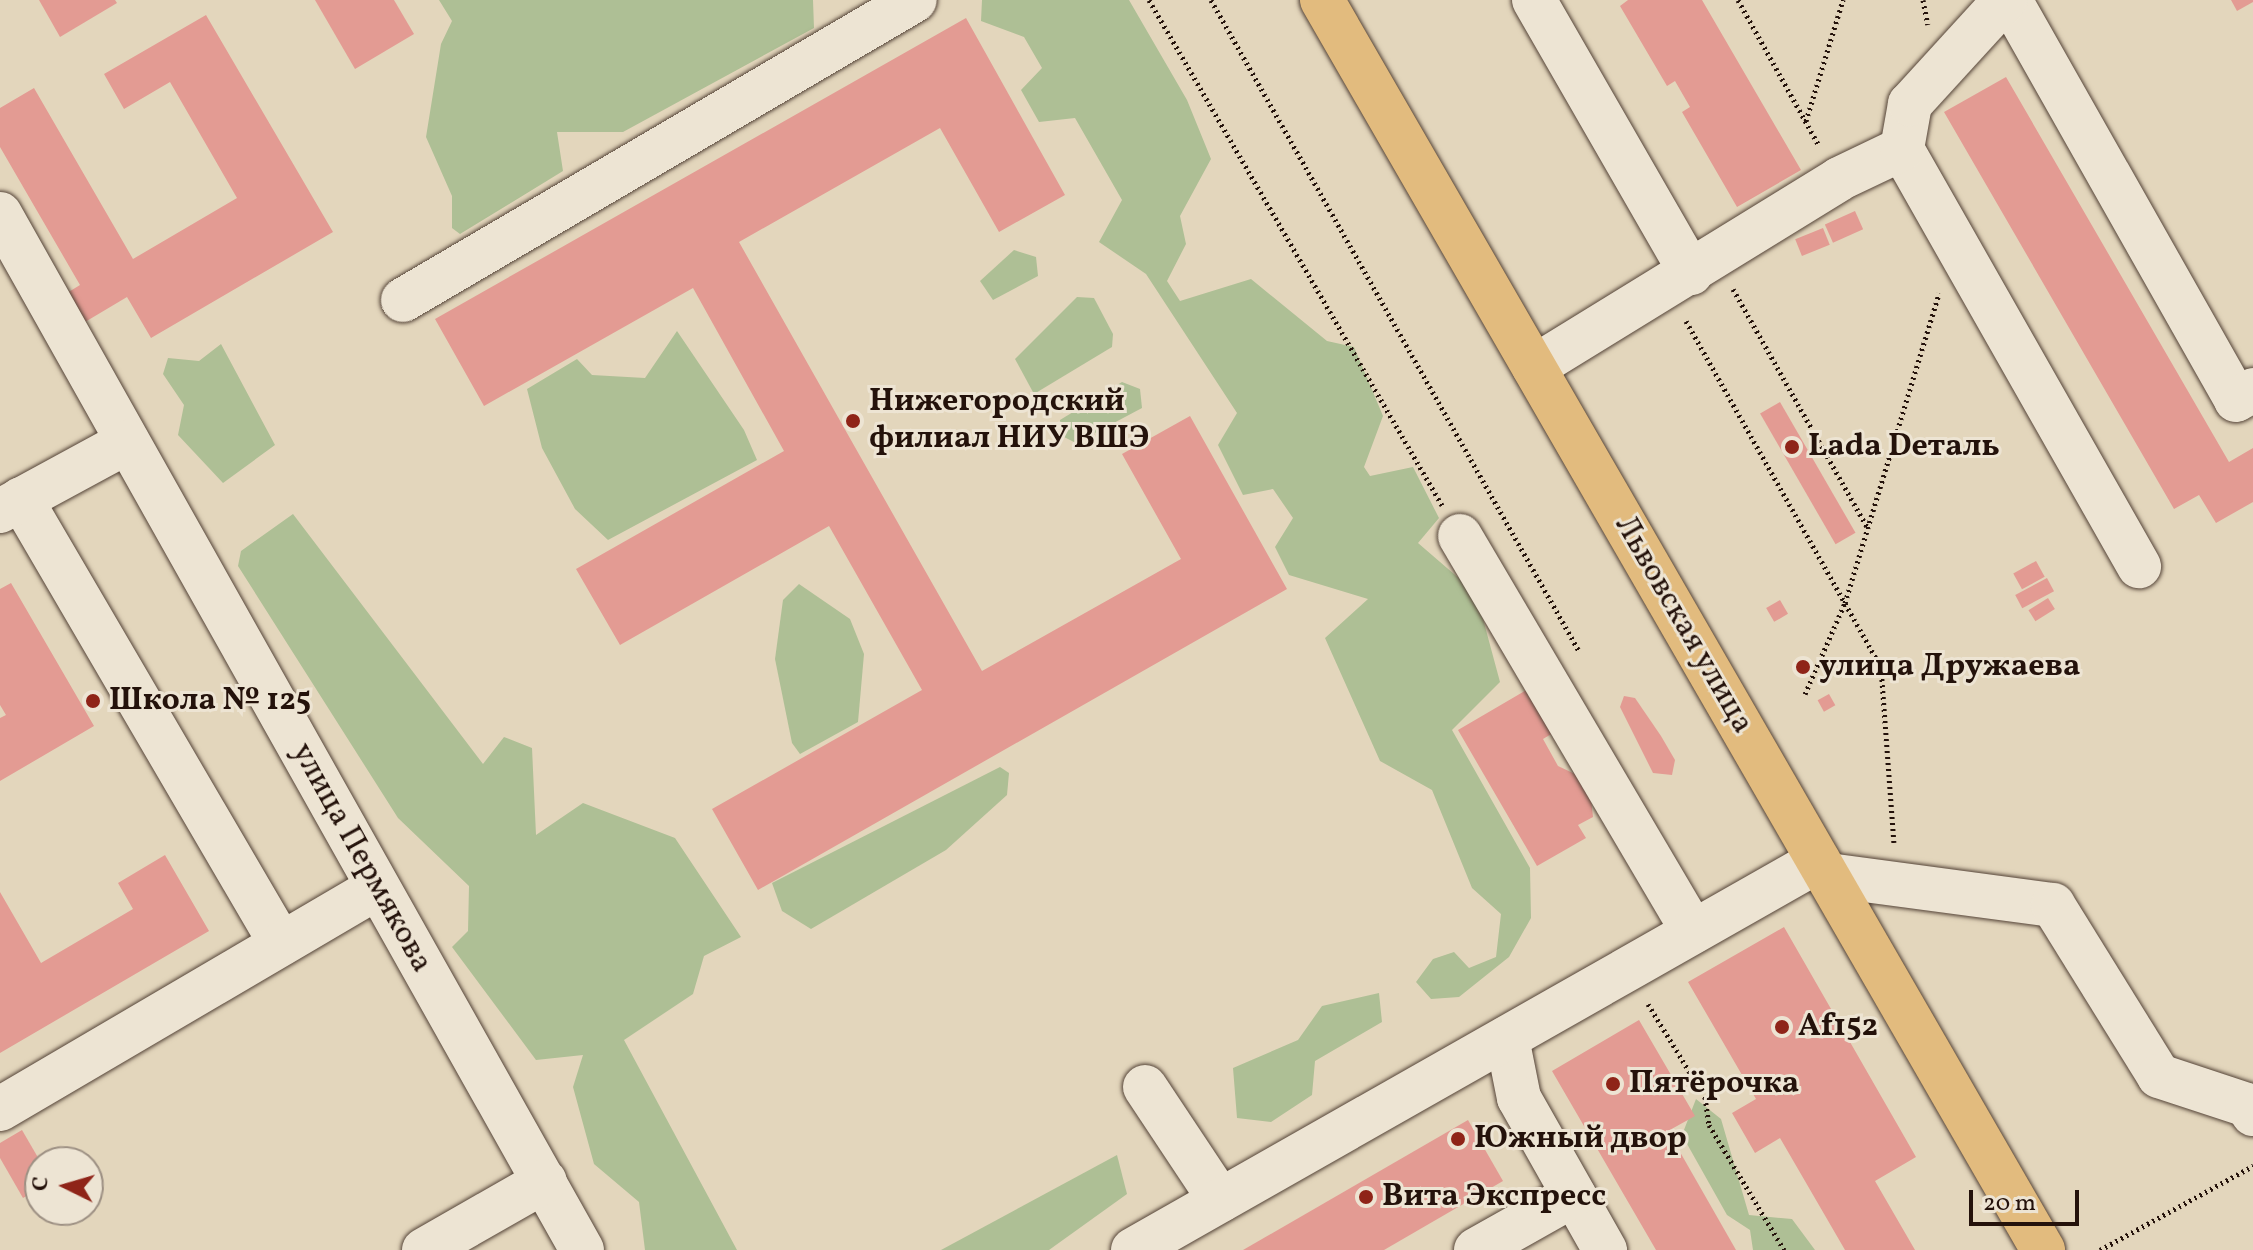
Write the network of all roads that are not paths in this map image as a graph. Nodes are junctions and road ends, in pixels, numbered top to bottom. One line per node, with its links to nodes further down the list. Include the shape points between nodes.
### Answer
1 (915, 0): 8 (street)
2 (1322, 0): 9 (main road, Львовская улица)
3 (1534, 0): 7 (street)
4 (2007, 0): 5 (street, via 1910,104); 10 (street, via 2236,400)
5 (1902, 149): 7 (street, via 1839,179); 14 (street)
6 (0, 214): 11 (street, улица Пермякова)
7 (1691, 273): 9 (street)
8 (403, 300)
9 (1534, 367): 15 (main road, Львовская улица)
10 (2253, 390)
11 (127, 442): 12 (street); 16 (street, улица Пермякова)
12 (11, 505): 18 (street)
13 (1460, 536): 17 (street)
14 (2139, 566)
15 (1823, 868): 17 (street); 22 (street, via 1897,884 2053,905 2159,1076 2247,1105); 31 (main road, Львовская улица)
16 (377, 888): 18 (street); 23 (street, улица Пермякова)
17 (1693, 932): 19 (street)
18 (281, 944): 21 (street)
19 (1507, 1038): 24 (street, via 1519,1098); 25 (street)
20 (1145, 1087): 25 (street)
21 (0, 1109)
22 (2253, 1114)
23 (545, 1181): 26 (street); 27 (street, улица Пермякова)
24 (1574, 1195): 29 (street); 30 (street)
25 (1220, 1200): 28 (street)
26 (424, 1250)
27 (582, 1250)
28 (1133, 1250)
29 (1476, 1250)
30 (1605, 1250)
31 (2043, 1250)

